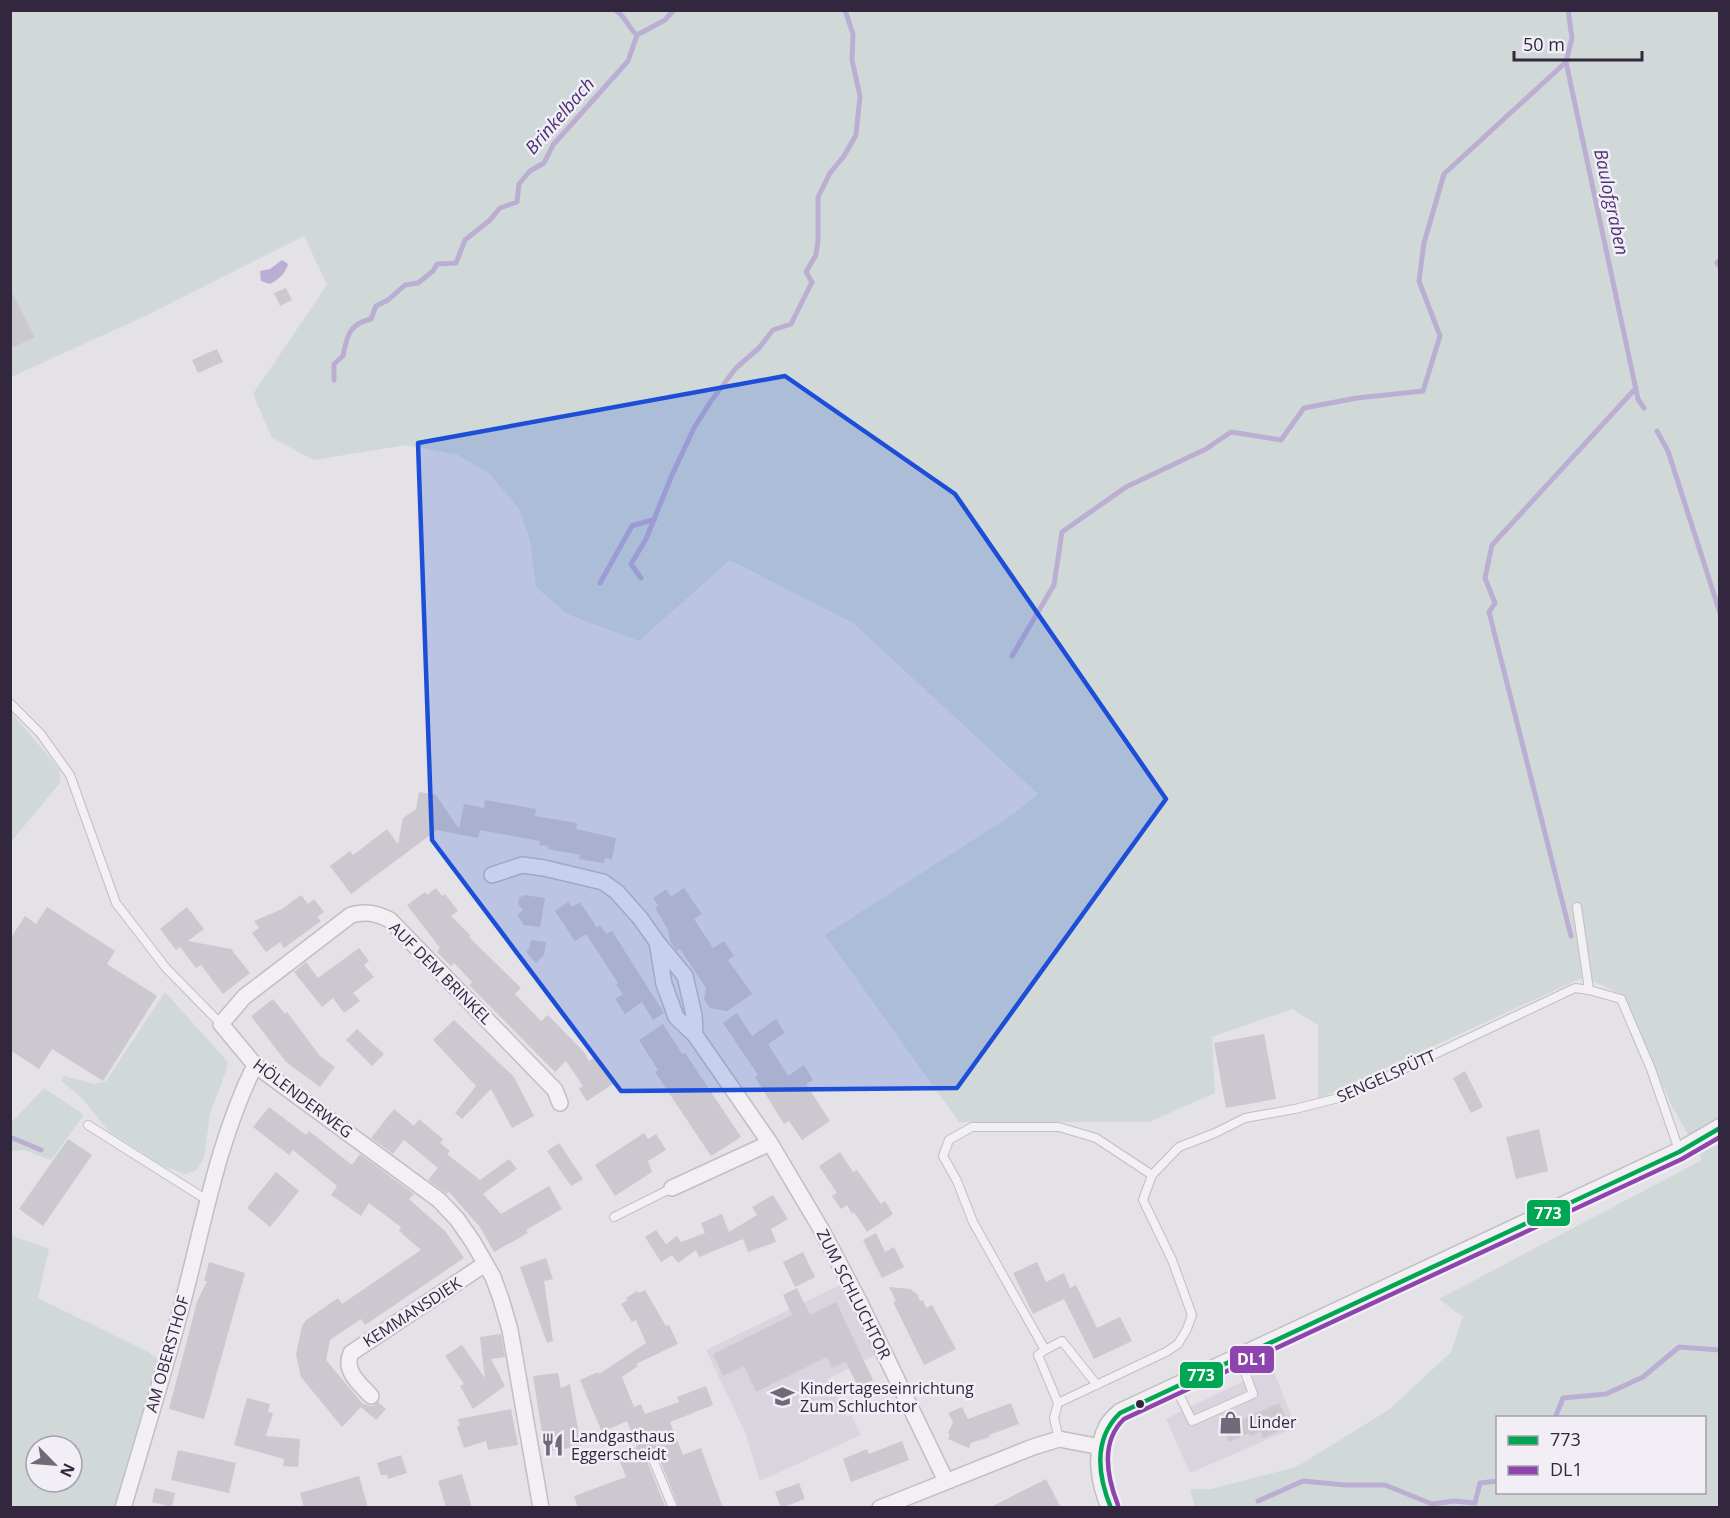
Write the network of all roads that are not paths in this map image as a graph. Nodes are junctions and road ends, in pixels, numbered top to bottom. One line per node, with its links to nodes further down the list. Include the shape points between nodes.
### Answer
1 (10, 703): 6 (lane, HÖLENDERWEG, via 40,733 70,775 116,903 166,968)
2 (492, 875): 4 (street, ZUM SCHLUCHTOR, via 522,865 603,882 617,892)
3 (1577, 907): 5 (lane)
4 (657, 942): 7 (street, ZUM SCHLUCHTOR, via 664,984 676,1017); 7 (street, ZUM SCHLUCHTOR, via 685,976)
5 (1589, 990): 13 (lane, SENGELSPÜTT, via 1621,999 1651,1069); 14 (lane, SENGELSPÜTT, via 1575,988 1346,1096 1245,1118 1179,1147)
6 (221, 1024): 8 (street, HÖLENDERWEG); 9 (street, AUF DEM BRINKEL, via 244,997 351,915 376,913 390,920 415,945 555,1090)
7 (695, 1035): 12 (street, ZUM SCHLUCHTOR)
8 (255, 1065): 16 (street, AM OBERSTHOF, via 238,1100); 18 (street, HÖLENDERWEG, via 439,1200 458,1219)
9 (560, 1103)
10 (88, 1125): 16 (lane)
11 (1719, 1128): 13 (street)
12 (770, 1143): 15 (street); 28 (street, ZUM SCHLUCHTOR, via 860,1303)
13 (1679, 1152): 20 (street)
14 (1152, 1175): 19 (lane, via 1096,1138 1059,1127 972,1127 949,1140 943,1156 973,1222); 21 (lane, SENGELSPÜTT, via 1143,1200 1172,1260 1191,1315 1178,1344)
15 (672, 1188): 17 (lane)
16 (207, 1200): 29 (street, AM OBERSTHOF, via 182,1304)
17 (614, 1217)
18 (485, 1264): 23 (street, KEMMANSDIEK, via 351,1353 351,1373); 30 (street, HÖLENDERWEG, via 493,1276 510,1330)
19 (1045, 1350): 21 (lane, via 1062,1341); 24 (lane, via 1038,1355)
20 (1239, 1358): 22 (street); 22 (lane, via 1253,1394 1192,1421)
21 (1097, 1385): 24 (lane, SENGELSPÜTT)
22 (1176, 1388): 26 (street, via 1120,1413 1108,1426)
23 (371, 1396)
24 (1058, 1402): 25 (lane, via 1054,1418)
25 (1059, 1439): 26 (street); 28 (street)
26 (1101, 1447): 33 (street, via 1101,1473)
27 (654, 1462): 31 (lane)
28 (946, 1481): 32 (street)
29 (123, 1508)
30 (541, 1508)
31 (673, 1508)
32 (880, 1508)
33 (1111, 1508)

